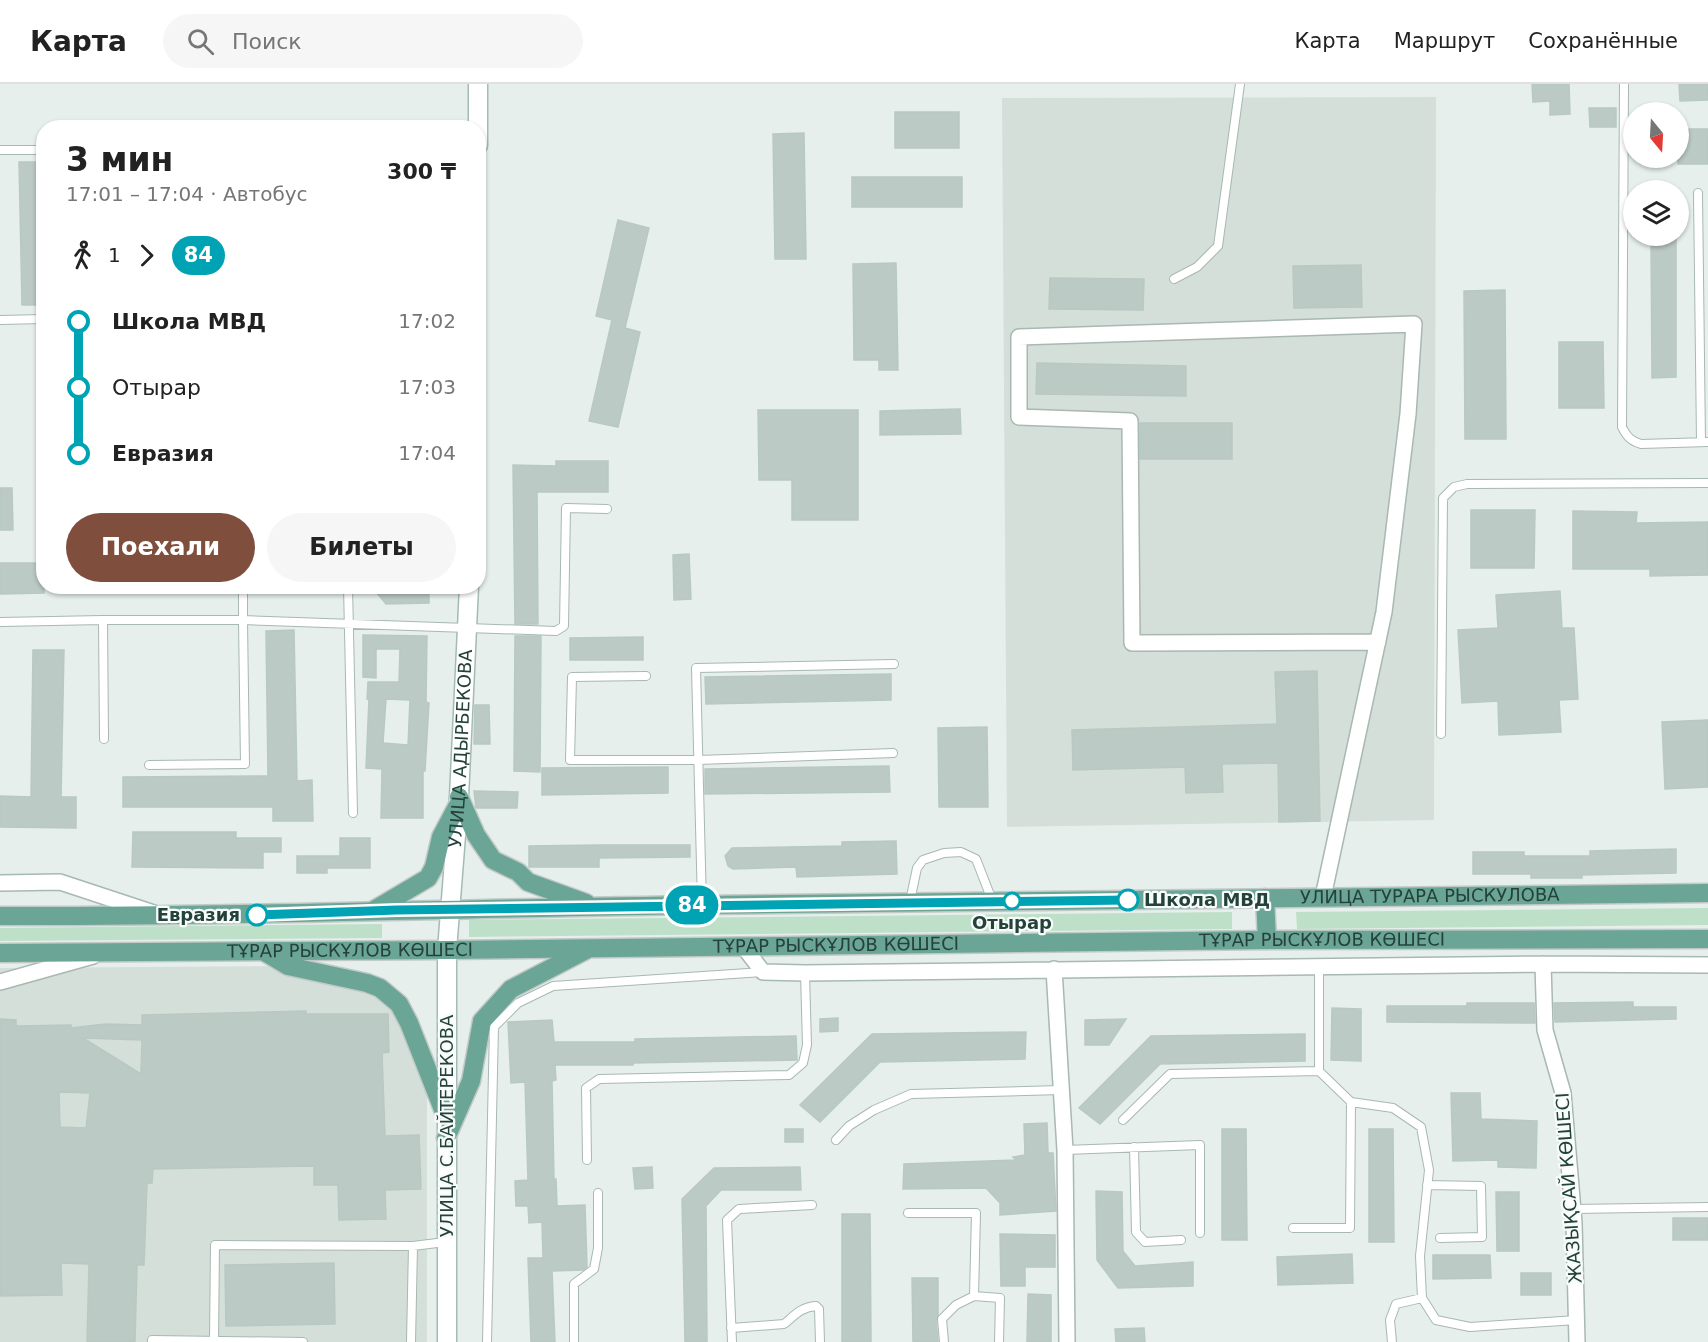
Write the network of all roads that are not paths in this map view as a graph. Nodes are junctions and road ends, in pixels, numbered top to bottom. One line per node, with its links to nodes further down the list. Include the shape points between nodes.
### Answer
1 (478, 84): 4 (main road)
2 (1240, 84): 8 (lane, via 1218,246 1197,267)
3 (1624, 84): 11 (lane, via 1622,427 1626,436 1641,444)
4 (478, 120)
5 (0, 150): 6 (lane)
6 (36, 150)
7 (1698, 193): 11 (lane)
8 (1174, 279)
9 (0, 319): 10 (lane)
10 (36, 320)
11 (1705, 442)
12 (1708, 483): 25 (lane, via 1467,484 1454,488 1443,498)
13 (607, 509): 21 (lane, via 566,508 564,626 556,631)
14 (243, 594): 18 (lane)
15 (348, 594): 20 (lane)
16 (469, 594): 21 (main road, УЛИЦА АДЫРБЕКОВА)
17 (103, 620): 18 (lane); 19 (lane); 26 (lane)
18 (243, 620): 20 (lane); 29 (lane, via 245,764)
19 (0, 622)
20 (348, 623): 21 (lane); 31 (lane)
21 (468, 628): 30 (main road, УЛИЦА АДЫРБЕКОВА)
22 (1378, 642): 22 (street, via 1408,414 1414,324 1018,337 1019,417 1130,421 1132,644); 34 (street)
23 (894, 664): 28 (lane, via 696,668)
24 (646, 676): 28 (lane, via 572,677 570,760)
25 (1441, 734)
26 (104, 739)
27 (893, 753): 28 (lane)
28 (698, 760): 38 (lane)
29 (149, 765)
30 (458, 801): 39 (main road, via 493,860 518,872 528,882); 40 (main road, УЛИЦА АДЫРБЕКОВА); 41 (main road, via 428,878)
31 (353, 813)
32 (0, 883): 43 (street, via 60,882)
33 (1708, 893): 34 (main road, УЛИЦА ТУРАРА РЫСКУЛОВА)
34 (1323, 897): 35 (main road, УЛИЦА ТУРАРА РЫСКУЛОВА)
35 (1265, 898): 36 (main road, УЛИЦА ТУРАРА РЫСКУЛОВА); 45 (main road)
36 (993, 901): 37 (main road, УЛИЦА ТУРАРА РЫСКУЛОВА); 37 (lane, via 976,859 961,852 923,860 917,868)
37 (910, 902): 38 (main road, УЛИЦА ТУРАРА РЫСКУЛОВА)
38 (702, 905): 39 (main road, УЛИЦА ТУРАРА РЫСКУЛОВА)
39 (599, 907): 40 (main road, УЛИЦА ТУРАРА РЫСКУЛОВА)
40 (449, 910): 41 (main road, УЛИЦА ТУРАРА РЫСКУЛОВА); 48 (main road, УЛИЦА С.БАЙТЕРЕКОВА)
41 (370, 912): 43 (main road, УЛИЦА ТУРАРА РЫСКУЛОВА)
42 (0, 916): 43 (main road, УЛИЦА ТУРАРА РЫСКУЛОВА)
43 (166, 917)
44 (1708, 939): 45 (main road, ТҰРАР РЫСКҰЛОВ КӨШЕСІ)
45 (1267, 940): 46 (main road, ТҰРАР РЫСКҰЛОВ КӨШЕСІ)
46 (743, 946): 47 (main road, ТҰРАР РЫСКҰЛОВ КӨШЕСІ); 56 (street)
47 (588, 949): 48 (main road, ТҰРАР РЫСКҰЛОВ КӨШЕСІ); 64 (main road, via 511,989 482,1021 471,1081)
48 (447, 950): 50 (main road, ТҰРАР РЫСКҰЛОВ КӨШЕСІ); 62 (main road, УЛИЦА С.БАЙТЕРЕКОВА)
49 (111, 951): 50 (main road, ТҰРАР РЫСКҰЛОВ КӨШЕСІ); 51 (main road, ТҰРАР РЫСКҰЛОВ КӨШЕСІ); 58 (street)
50 (263, 951): 62 (main road, via 288,966 367,983 391,996 409,1023)
51 (0, 952)
52 (1543, 964): 53 (street); 54 (street); 73 (street, ЖАЗЫҚСАЙ КӨШЕСІ, via 1545,1030 1563,1093)
53 (1708, 965)
54 (1319, 967): 55 (street); 59 (lane)
55 (1054, 969): 57 (street); 60 (street)
56 (763, 972): 57 (street); 90 (lane, via 553,986 518,1003 494,1027)
57 (805, 973): 68 (lane, via 807,1045 803,1063 789,1075 598,1079 586,1088)
58 (0, 982)
59 (1319, 1071): 61 (lane); 63 (lane, via 1170,1074)
60 (1061, 1090): 65 (lane, via 911,1094 874,1110); 67 (street)
61 (1350, 1102): 69 (lane, via 1393,1108 1421,1127 1429,1170); 75 (lane, via 1350,1228)
62 (446, 1117): 64 (main road, УЛИЦА С.БАЙТЕРЕКОВА)
63 (1123, 1120)
64 (446, 1138): 79 (main road, УЛИЦА С.БАЙТЕРЕКОВА)
65 (836, 1140)
66 (1134, 1147): 67 (lane); 76 (lane, via 1200,1144); 78 (lane, via 1136,1232 1145,1242)
67 (1065, 1150): 96 (street)
68 (587, 1160)
69 (1427, 1185): 77 (lane, via 1481,1186 1482,1237); 82 (lane, via 1420,1256)
70 (598, 1192): 91 (lane, via 594,1269 574,1284)
71 (812, 1205): 84 (lane, via 739,1209 728,1220)
72 (1708, 1207): 73 (lane)
73 (1572, 1209): 83 (street, ЖАЗЫҚСАЙ КӨШЕСІ)
74 (908, 1214): 81 (lane, via 976,1213)
75 (1293, 1228)
76 (1200, 1233)
77 (1440, 1238)
78 (1181, 1240)
79 (447, 1242): 80 (lane); 89 (main road, УЛИЦА С.БАЙТЕРЕКОВА)
80 (413, 1246): 85 (lane, via 215,1245); 88 (lane)
81 (974, 1296): 94 (lane, via 956,1305 942,1319); 95 (lane, via 1000,1298)
82 (1422, 1298): 83 (lane, via 1436,1320 1470,1327); 97 (lane, via 1396,1304 1390,1320)
83 (1577, 1320): 98 (street, ЖАЗЫҚСАЙ КӨШЕСІ)
84 (731, 1328): 92 (lane); 93 (lane, via 784,1324 797,1311 816,1306)
85 (214, 1341): 86 (lane); 87 (lane)
86 (152, 1342)
87 (303, 1342)
88 (411, 1342)
89 (447, 1342)
90 (487, 1342)
91 (574, 1342)
92 (732, 1342)
93 (820, 1342)
94 (944, 1342)
95 (999, 1342)
96 (1067, 1342)
97 (1392, 1342)
98 (1577, 1342)

